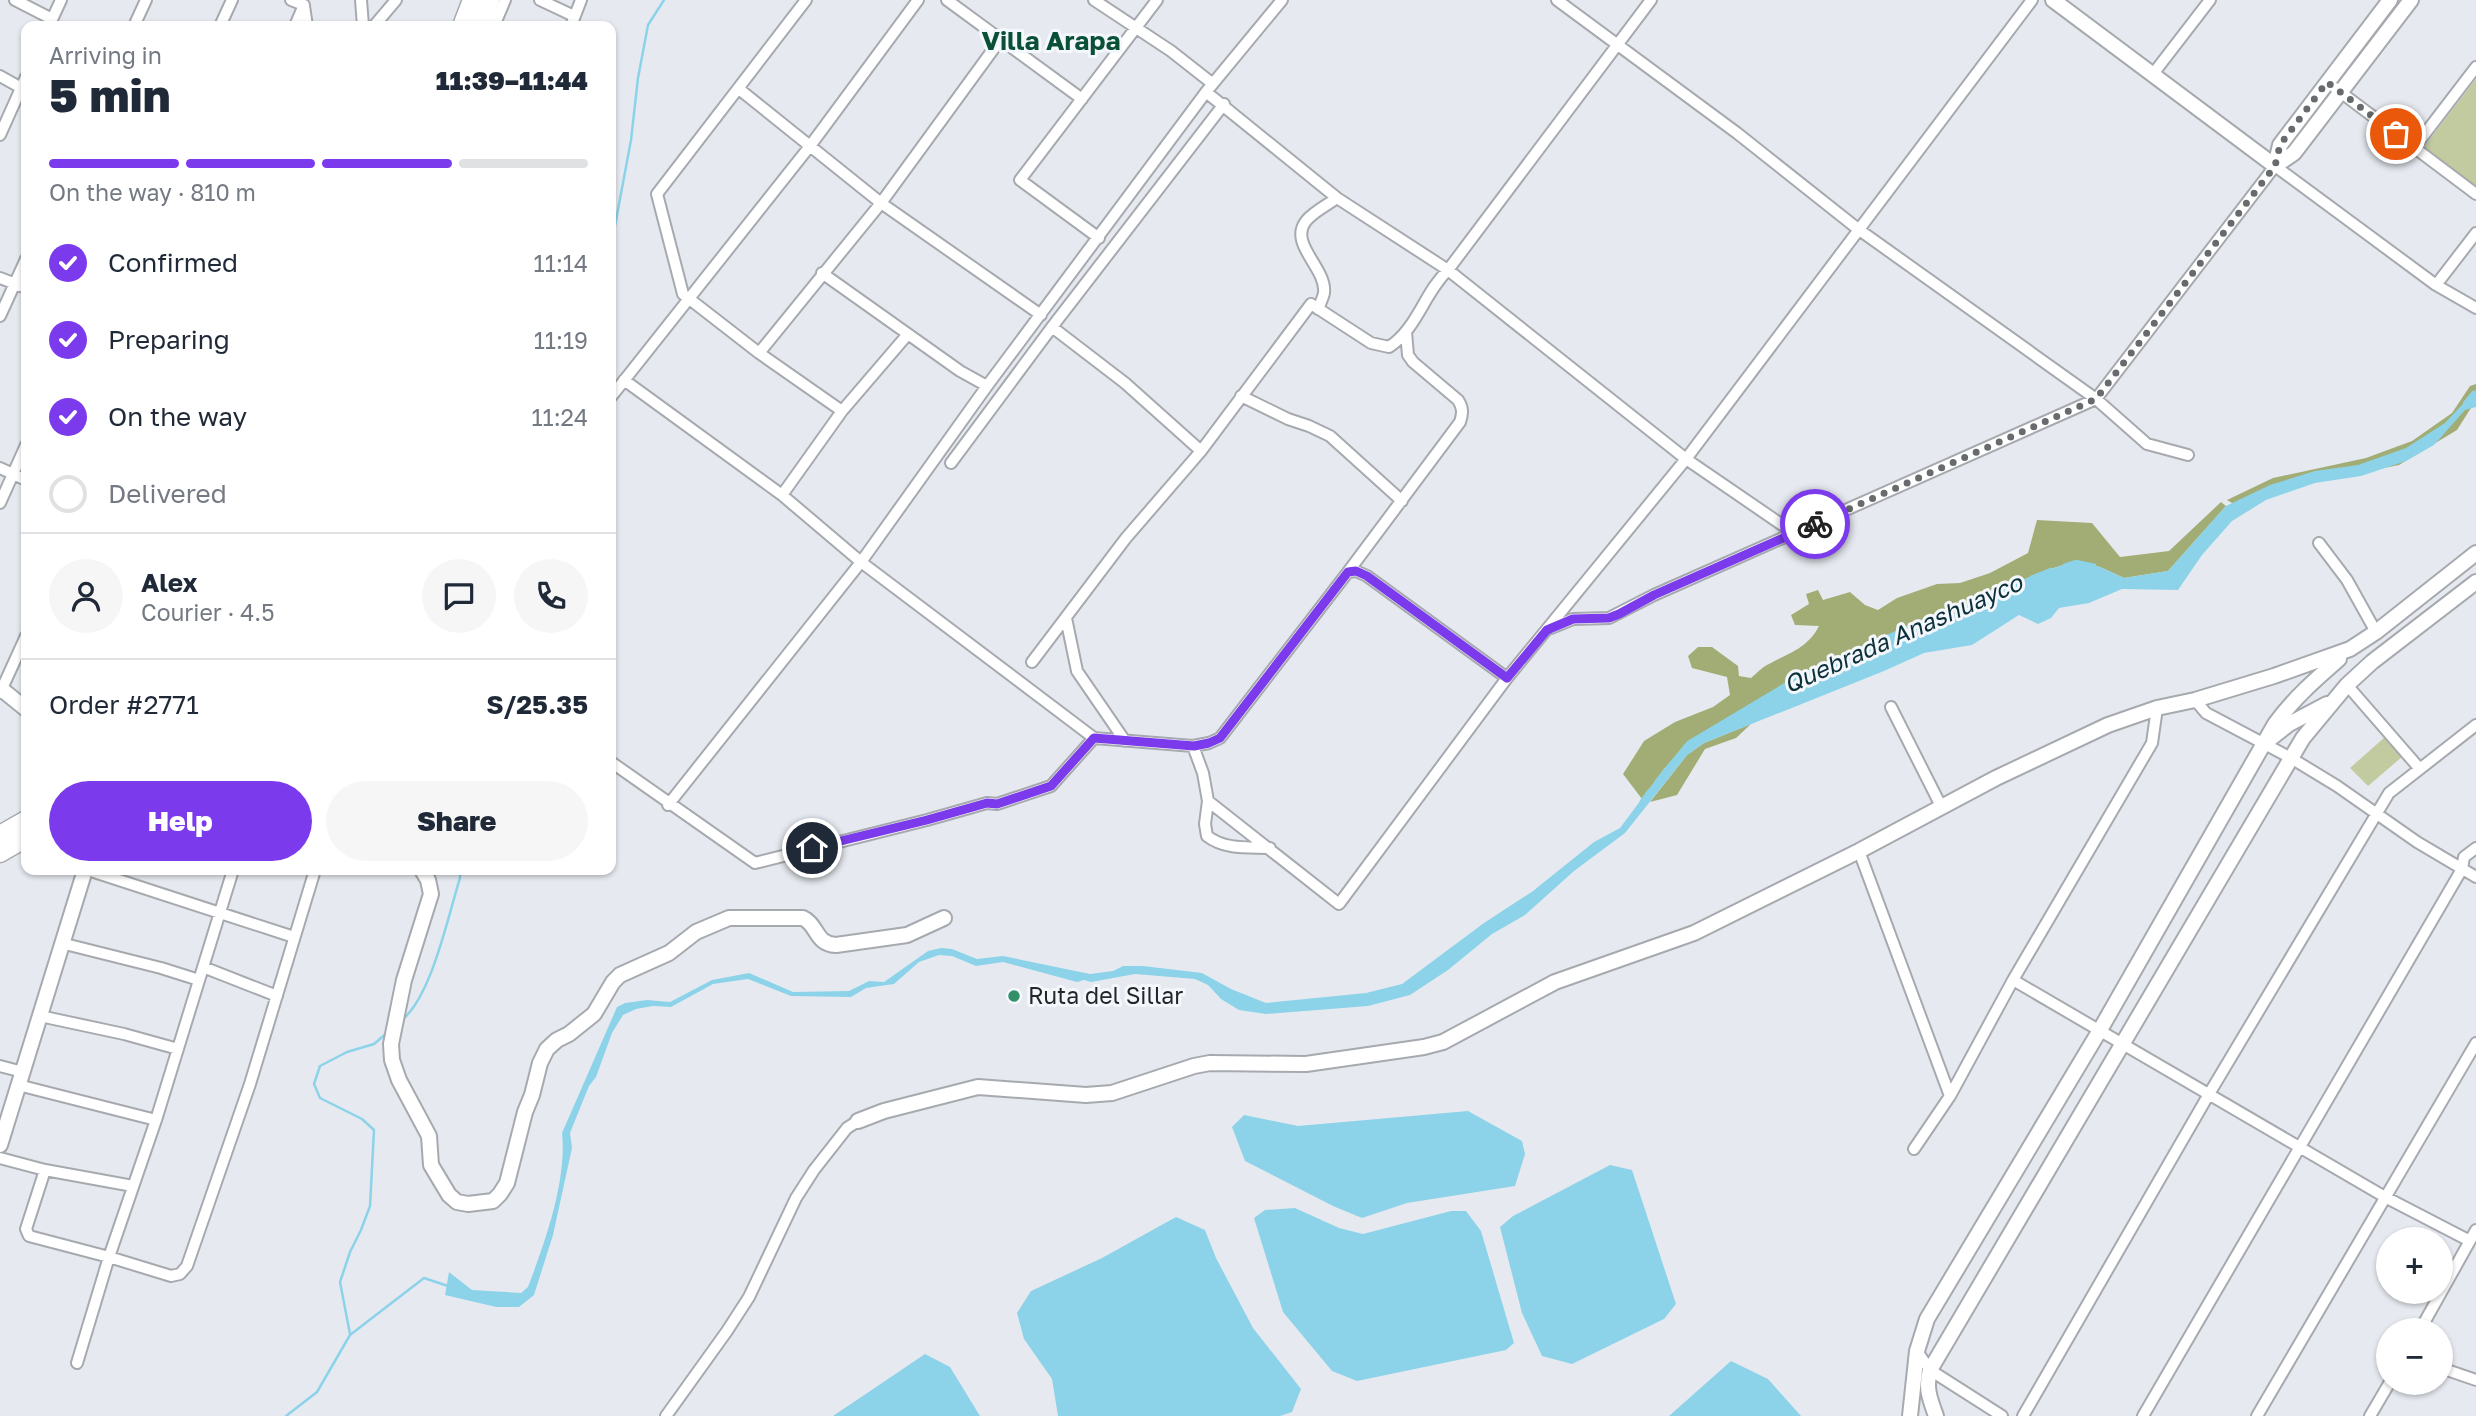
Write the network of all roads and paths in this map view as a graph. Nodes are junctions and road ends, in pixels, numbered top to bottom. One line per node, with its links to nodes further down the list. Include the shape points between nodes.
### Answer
1 (15, 0): 27 (street)
2 (61, 0): 28 (street)
3 (146, 0): 29 (street)
4 (232, 0): 30 (street)
5 (291, 0): 26 (street)
6 (361, 0): 33 (street)
7 (396, 0): 34 (street)
8 (472, 0): 35 (main road)
9 (490, 0): 36 (main road)
10 (505, 0): 37 (street)
11 (540, 0): 38 (street)
12 (581, 0): 38 (street)
13 (806, 0): 48 (street)
14 (918, 0): 54 (street)
15 (947, 0): 40 (street)
16 (1094, 0): 39 (street)
17 (1157, 0): 39 (street)
18 (1282, 0): 47 (street)
19 (1557, 0): 41 (street)
20 (1651, 0): 41 (street)
21 (2032, 0): 60 (street)
22 (2053, 0): 43 (street)
23 (2210, 0): 43 (street)
24 (2390, 0): 45 (street)
25 (2411, 0): 49 (street)
26 (303, 2): 31 (street); 32 (street)
27 (48, 21)
28 (52, 21)
29 (136, 21)
30 (222, 21)
31 (297, 21)
32 (306, 21)
33 (363, 21)
34 (381, 21)
35 (464, 21)
36 (482, 21)
37 (496, 21)
38 (572, 21)
39 (1136, 27): 47 (street); 51 (street)
40 (1000, 40): 51 (street); 59 (street)
41 (1617, 44): 60 (street); 64 (street)
42 (2476, 68): 55 (street)
43 (2154, 75): 56 (street)
44 (0, 76): 46 (street)
45 (2327, 82): 49 (street); 56 (street, via 2280,145)
46 (21, 88)
47 (1210, 88): 52 (street); 62 (street)
48 (739, 89): 54 (street); 70 (street, via 657,194)
49 (2340, 92): 55 (street); 56 (street, via 2294,153)
50 (21, 96): 53 (street)
51 (1082, 99): 62 (street, via 1020,180)
52 (1224, 104): 58 (street); 75 (street)
53 (0, 135)
54 (810, 146): 59 (street); 70 (street)
55 (2414, 149): 57 (street)
56 (2275, 166): 68 (street); 83 (street)
57 (2476, 194)
58 (1337, 198): 64 (street); 72 (street, via 1307,219 1301,236 1322,277 1324,292)
59 (881, 202): 65 (street); 73 (street)
60 (1858, 229): 83 (street); 88 (street)
61 (2476, 233): 68 (street)
62 (1099, 238): 73 (street)
63 (21, 270): 67 (street)
64 (1448, 270): 76 (street, via 1429,291); 88 (street)
65 (822, 273): 77 (street); 78 (street)
66 (0, 278): 67 (street)
67 (15, 284): 69 (street); 74 (street)
68 (2436, 285): 71 (street)
69 (21, 286)
70 (687, 298): 78 (street); 79 (street)
71 (2476, 308)
72 (1318, 309): 76 (street, via 1381,347 1389,347); 82 (street, via 1311,304)
73 (1041, 314): 80 (street)
74 (0, 316)
75 (1052, 327): 85 (street, via 1125,383); 89 (street)
76 (1406, 332): 94 (street, via 1413,362 1462,406 1460,422)
77 (908, 334): 80 (street); 84 (street)
78 (759, 353): 84 (street)
79 (624, 380): 81 (street); 93 (street)
80 (987, 386): 99 (street)
81 (616, 390)
82 (1241, 396): 85 (street); 94 (street, via 1330,436)
83 (2096, 399): 86 (street, via 2147,444); 96 (street)
84 (842, 411): 93 (street)
85 (1201, 452): 102 (street, via 1126,538)
86 (2188, 455)
87 (21, 456): 91 (street)
88 (1686, 459): 96 (street); 103 (street)
89 (951, 463)
90 (0, 468): 91 (street)
91 (13, 474): 92 (street); 95 (street)
92 (21, 478)
93 (782, 495): 99 (street)
94 (1402, 501): 100 (street)
95 (0, 503)
96 (1794, 533): 103 (street, via 1609,618 1573,619)
97 (2319, 543): 104 (street, via 2347,580)
98 (2476, 553): 104 (street)
99 (861, 562): 117 (street); 125 (street)
100 (1348, 572): 108 (street, via 1367,576); 120 (street, via 1220,738)
101 (2476, 582): 109 (street)
102 (1066, 618): 107 (street); 118 (street, via 1077,671)
103 (1547, 630): 108 (street)
104 (2376, 632): 106 (street)
105 (21, 647): 110 (street)
106 (2350, 649): 111 (street); 119 (street, via 2284,711)
107 (1032, 662)
108 (1507, 678): 131 (street, via 1339,904)
109 (2347, 685): 112 (street); 123 (street)
110 (1, 690): 113 (street)
111 (2195, 699): 115 (street); 119 (street, via 2206,713)
112 (2332, 702): 119 (street, via 2289,724); 121 (street)
113 (21, 705)
114 (1892, 707): 126 (street)
115 (2157, 708): 126 (street, via 2054,749); 148 (street, via 2152,743)
116 (2476, 725): 123 (street)
117 (1094, 738): 118 (street); 125 (street, via 1051,786 997,804 755,863)
118 (1125, 741): 120 (street)
119 (2264, 745): 121 (street); 151 (street)
120 (1194, 746): 124 (street)
121 (2291, 758): 127 (street); 152 (street)
122 (616, 766): 125 (street)
123 (2420, 769): 127 (street, via 2389,793)
124 (1208, 801): 131 (street); 131 (street, via 1207,836 1239,847)
125 (668, 804)
126 (1942, 808): 133 (street)
127 (2378, 815): 135 (street); 157 (street)
128 (21, 823): 129 (main road)
129 (0, 835)
130 (21, 841): 134 (main road)
131 (1270, 848)
132 (2476, 848): 135 (street, via 2464,857)
133 (1859, 851): 158 (street); 160 (street, via 1694,933 1555,982 1443,1042 1306,1064 1210,1063 1112,1093 978,1087)
134 (0, 853)
135 (2462, 869): 141 (street); 162 (street)
136 (84, 875): 145 (street)
137 (102, 875): 142 (street)
138 (231, 875): 142 (street)
139 (314, 875): 144 (street)
140 (425, 875): 143 (street, via 431,894 404,980 392,1060 429,1136 431,1165 449,1195 468,1204 493,1201 507,1183 547,1049 594,1014 621,975 669,953 696,932 729,919 803,918 819,940 836,945 907,935)
141 (2476, 877)
142 (219, 912): 144 (street); 146 (street)
143 (944, 918)
144 (295, 937): 149 (street)
145 (61, 943): 147 (street); 150 (street)
146 (203, 967): 147 (street); 149 (street)
147 (199, 980): 154 (street)
148 (2013, 980): 151 (street); 158 (street)
149 (277, 996): 170 (street, via 187,1266 170,1276)
150 (40, 1016): 154 (street); 156 (street)
151 (2100, 1030): 152 (street); 172 (street, via 1927,1319)
152 (2122, 1042): 157 (street); 174 (street)
153 (2476, 1043): 167 (street)
154 (178, 1049): 159 (street)
155 (0, 1066): 156 (street)
156 (21, 1079): 159 (street); 161 (street)
157 (2209, 1094): 162 (street); 182 (street)
158 (1950, 1096): 163 (street)
159 (156, 1120): 166 (street)
160 (858, 1121): 178 (street, via 847,1128 814,1170 749,1297)
161 (0, 1145)
162 (2300, 1147): 167 (street); 183 (street)
163 (1914, 1149)
164 (0, 1158): 165 (street)
165 (46, 1170): 166 (street); 170 (street, via 26,1230 29,1236)
166 (133, 1186): 170 (street)
167 (2385, 1197): 169 (street); 184 (street)
168 (2476, 1230): 169 (street)
169 (2470, 1241): 171 (street)
170 (110, 1257): 173 (street)
171 (2427, 1318)
172 (1917, 1351): 174 (street); 179 (street)
173 (77, 1363)
174 (1930, 1370): 180 (street, via 1926,1383); 181 (street)
175 (2453, 1372): 176 (street)
176 (2476, 1380)
177 (2382, 1395): 185 (street)
178 (666, 1416)
179 (1910, 1416)
180 (1936, 1416)
181 (2002, 1416)
182 (2023, 1416)
183 (2143, 1416)
184 (2257, 1416)
185 (2370, 1416)

